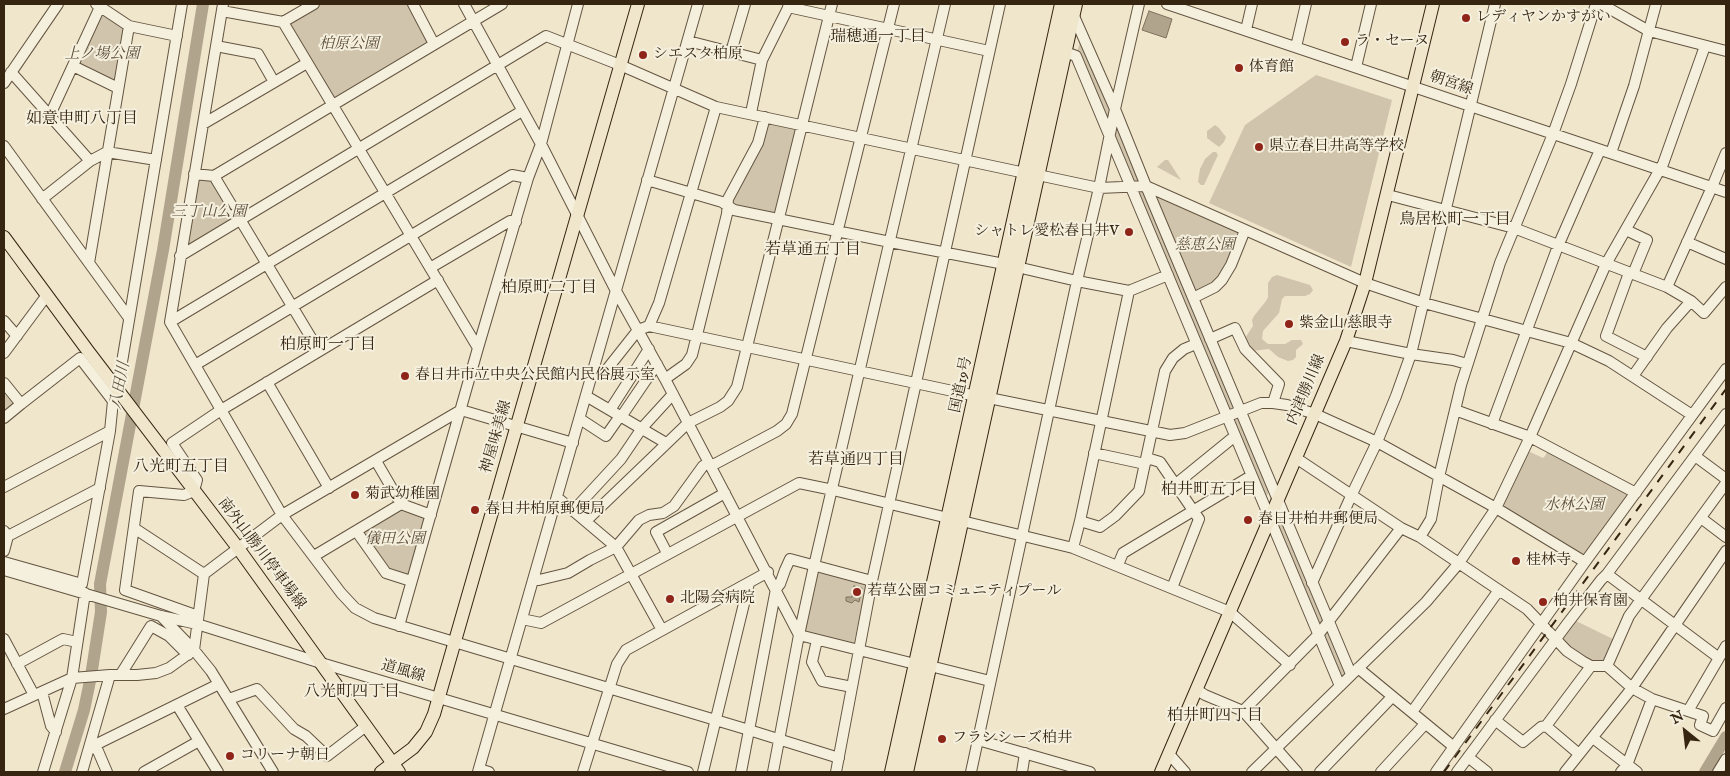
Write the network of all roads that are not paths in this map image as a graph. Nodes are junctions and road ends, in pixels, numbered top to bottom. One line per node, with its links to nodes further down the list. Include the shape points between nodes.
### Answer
1 (58, 4): 55 (street)
2 (182, 4): 37 (street)
3 (314, 4): 32 (street)
4 (413, 4): 40 (street)
5 (464, 4): 31 (street)
6 (502, 4): 31 (street)
7 (578, 4): 41 (street)
8 (638, 4): 53 (main road, 神屋味美線)
9 (698, 4): 39 (street)
10 (745, 4): 47 (street)
11 (832, 4): 30 (street)
12 (894, 4): 34 (street)
13 (945, 4): 38 (street)
14 (1000, 4): 45 (street)
15 (1139, 4): 64 (street)
16 (1167, 4): 27 (street, 朝宮線)
17 (1252, 4): 35 (street)
18 (1306, 4): 44 (street)
19 (1371, 4): 54 (street)
20 (1433, 4): 58 (main road, 内津勝川線)
21 (1495, 4): 62 (street)
22 (1596, 4): 71 (street)
23 (1602, 4): 36 (street)
24 (1656, 4): 36 (street)
25 (98, 5): 33 (street); 52 (street)
26 (789, 6): 30 (street); 49 (street)
27 (1187, 7): 35 (street, 朝宮線)
28 (223, 8): 32 (street); 42 (street)
29 (1065, 8): 48 (highway, 国道19号); 64 (street); 87 (highway, 国道19号)
30 (830, 16): 34 (street); 70 (street)
31 (474, 21): 40 (street); 51 (street)
32 (283, 22): 50 (street)
33 (129, 26): 37 (street); 59 (street)
34 (888, 30): 38 (street); 73 (street)
35 (1246, 30): 44 (street, 朝宮線)
36 (1649, 31): 43 (street); 80 (street)
37 (177, 36): 82 (street)
38 (937, 40): 45 (street); 77 (street)
39 (688, 41): 47 (street); 60 (street)
40 (434, 44): 61 (street)
41 (567, 44): 51 (street, via 546,36); 53 (street); 74 (street)
42 (216, 46): 56 (street, via 258,54); 69 (street)
43 (1705, 46): 46 (street); 85 (street)
44 (1296, 47): 54 (street, 朝宮線)
45 (989, 51): 83 (street)
46 (1726, 51)
47 (732, 52): 49 (street)
48 (1065, 52): 72 (street, via 1076,56); 87 (highway, 国道19号)
49 (762, 60): 66 (street)
50 (307, 63): 56 (street); 61 (street)
51 (497, 65): 65 (street); 76 (street)
52 (73, 66): 59 (street); 67 (street)
53 (620, 66): 60 (street); 102 (main road, 神屋味美線)
54 (1356, 67): 58 (street, 朝宮線)
55 (11, 72): 57 (street); 67 (street)
56 (274, 82): 69 (street)
57 (4, 84)
58 (1413, 86): 62 (street, 朝宮線); 98 (main road, 内津勝川線)
59 (118, 88): 79 (street)
60 (674, 89): 63 (street); 90 (street)
61 (332, 105): 76 (street); 88 (street)
62 (1470, 106): 71 (street, 朝宮線); 101 (street)
63 (716, 107): 66 (street); 96 (street)
64 (1115, 109): 72 (street); 91 (street)
65 (522, 111): 74 (street); 95 (street)
66 (751, 113): 68 (street)
67 (50, 115): 84 (street)
68 (765, 117): 70 (street); 100 (street, via 758,143 728,199)
69 (204, 124): 86 (street)
70 (802, 124): 73 (street); 103 (street)
71 (1553, 134): 78 (street, 朝宮線); 106 (street)
72 (1110, 135): 92 (street); 94 (street)
73 (861, 138): 77 (street); 109 (street)
74 (540, 144): 89 (street); 102 (street)
75 (4, 146): 99 (street)
76 (358, 148): 95 (street); 104 (street)
77 (911, 149): 83 (street); 112 (street)
78 (1600, 150): 80 (street, 朝宮線); 114 (street)
79 (107, 152): 82 (street); 84 (street); 118 (street)
80 (1611, 153): 85 (street, 朝宮線)
81 (1726, 153): 93 (street)
82 (156, 160): 137 (street)
83 (964, 160): 87 (street); 115 (street)
84 (90, 161): 99 (street)
85 (1660, 170): 93 (street, 朝宮線); 108 (street)
86 (194, 174): 88 (street); 116 (street)
87 (1031, 174): 94 (street); 121 (highway, 国道19号)
88 (214, 176): 104 (street)
89 (528, 178): 105 (street); 110 (street, via 512,175)
90 (648, 180): 96 (street); 130 (street)
91 (1146, 186): 92 (street); 107 (street); 133 (street)
92 (1131, 187): 94 (street); 124 (street)
93 (1712, 187): 97 (street, 朝宮線); 113 (street)
94 (1099, 188): 126 (street)
95 (385, 192): 110 (street); 119 (street)
96 (691, 192): 100 (street); 141 (street, via 659,303)
97 (1726, 192)
98 (1388, 195): 101 (street); 127 (main road, 内津勝川線)
99 (42, 199): 118 (street)
100 (728, 207): 103 (street); 145 (street)
101 (1446, 211): 106 (street); 135 (street)
102 (577, 217): 130 (street); 190 (main road, 神屋味美線)
103 (779, 219): 109 (street); 150 (street)
104 (240, 220): 116 (street); 119 (street)
105 (516, 222): 122 (street, via 510,221); 151 (street)
106 (1514, 228): 114 (street); 138 (street)
107 (1246, 230): 127 (street); 133 (street, via 1222,280)
108 (1626, 230): 120 (street); 123 (street, via 1647,240)
109 (838, 231): 112 (street); 157 (street)
110 (412, 236): 122 (street); 136 (street)
111 (4, 237): 132 (main road, 南外山勝川停車場線)
112 (890, 242): 115 (street); 163 (street)
113 (1687, 242): 117 (street); 128 (street)
114 (1558, 246): 120 (street); 143 (street)
115 (944, 253): 121 (street); 169 (street)
116 (180, 256): 140 (street)
117 (1726, 259)
118 (89, 263): 137 (street)
119 (266, 263): 136 (street); 140 (street)
120 (1606, 264): 123 (street); 148 (street)
121 (1011, 266): 126 (street); 172 (highway, 国道19号)
122 (430, 268): 125 (street)
123 (1631, 274): 128 (street); 156 (street, via 1606,336)
124 (1168, 275): 131 (street); 149 (street)
125 (438, 280): 151 (street); 153 (street)
126 (1077, 282): 131 (street); 178 (street)
127 (1365, 283): 135 (street); 147 (main road, 内津勝川線)
128 (1666, 287): 134 (street)
129 (1726, 287): 134 (street, via 1704,313)
130 (616, 291): 142 (street); 162 (street)
131 (1129, 291): 187 (street)
132 (47, 295): 144 (street); 168 (main road, 南外山勝川停車場線)
133 (1193, 298): 146 (street)
134 (1691, 301): 156 (street)
135 (1424, 303): 138 (street); 155 (street)
136 (292, 307): 153 (street); 160 (street)
137 (129, 318): 168 (street, via 120,374)
138 (1482, 319): 143 (street); 159 (street)
139 (4, 321): 144 (street)
140 (170, 322): 160 (street)
141 (649, 326): 142 (street); 145 (street)
142 (638, 330): 152 (street); 162 (street, via 604,373)
143 (1527, 331): 148 (street); 189 (street)
144 (17, 336): 154 (street)
145 (696, 336): 150 (street); 165 (street, via 692,355 686,364)
146 (1210, 339): 173 (street, via 1235,328 1245,349 1279,384); 180 (street)
147 (1346, 341): 155 (street); 181 (main road, 内津勝川線)
148 (1572, 343): 164 (street); 195 (street)
149 (1196, 344): 180 (street); 193 (street, via 1173,358 1165,371)
150 (746, 346): 157 (street); 188 (street, via 737,387 728,401)
151 (478, 348): 176 (street)
152 (648, 350): 158 (street); 177 (street)
153 (319, 351): 166 (street)
154 (4, 353)
155 (1411, 354): 159 (street); 196 (street)
156 (1647, 357): 164 (street)
157 (806, 359): 163 (street); 204 (street, via 792,414 786,424)
158 (657, 364): 165 (street); 184 (street)
159 (1467, 364): 179 (street)
160 (195, 365): 175 (street)
161 (1726, 369): 183 (street)
162 (594, 370): 171 (street)
163 (860, 371): 169 (street); 213 (street)
164 (1633, 376): 183 (street)
165 (665, 379): 170 (street)
166 (267, 382): 175 (street); 212 (street)
167 (4, 383): 174 (street)
168 (114, 384): 214 (main road, 南外山勝川停車場線)
169 (916, 384): 172 (street); 222 (street)
170 (673, 394): 188 (street); 191 (street)
171 (586, 396): 177 (street); 186 (street)
172 (982, 397): 178 (street); 232 (highway, 国道19号)
173 (1274, 402): 180 (street, via 1261,403); 181 (street)
174 (21, 404): 185 (street); 192 (street, via 80,358 112,401)
175 (221, 410): 214 (street, via 172,443 197,480); 227 (street)
176 (461, 410): 190 (street); 202 (street); 228 (street)
177 (610, 410): 184 (street)
178 (1050, 410): 187 (street); 239 (street)
179 (1454, 410): 189 (street); 206 (street)
180 (1234, 414): 193 (street, via 1185,433); 194 (street); 220 (street)
181 (1314, 414): 196 (street); 201 (main road, 内津勝川線)
182 (1726, 414): 200 (street)
183 (1692, 415): 216 (street)
184 (621, 416): 186 (street, via 606,436); 191 (street)
185 (4, 418)
186 (580, 419): 197 (street)
187 (1101, 421): 193 (street); 199 (street)
188 (688, 422): 198 (street); 204 (street)
189 (1492, 424): 195 (street)
190 (517, 427): 197 (street); 283 (main road, 神屋味美線)
191 (642, 428): 198 (street); 225 (street, via 621,459)
192 (110, 431): 210 (street); 211 (street)
193 (1152, 432): 203 (street)
194 (1235, 436): 205 (street); 209 (street)
195 (1530, 437): 216 (street); 223 (street)
196 (1377, 442): 206 (street); 217 (street)
197 (573, 443): 218 (street)
198 (666, 443): 233 (street)
199 (1094, 453): 203 (street); 234 (street)
200 (1695, 456): 207 (street); 258 (street)
201 (1296, 458): 217 (street); 220 (main road, 内津勝川線)
202 (376, 461): 212 (street); 221 (street)
203 (1146, 461): 209 (street, via 1160,462); 234 (street, via 1139,491 1115,516 1100,526)
204 (710, 464): 215 (street); 219 (street, via 703,466)
205 (1252, 476): 224 (street); 230 (street)
206 (1439, 477): 223 (street); 240 (street, via 1431,519)
207 (1726, 479)
208 (1726, 483): 231 (street)
209 (1176, 484): 224 (street)
210 (4, 487)
211 (100, 488): 238 (street); 249 (street, via 82,584)
212 (329, 488): 227 (street)
213 (833, 490): 222 (street); 229 (street, via 799,483); 253 (street)
214 (194, 491): 235 (street, via 184,495 139,491); 243 (main road, 南外山勝川停車場線)
215 (725, 493): 226 (street); 229 (street)
216 (1636, 493): 250 (street)
217 (1352, 494): 236 (street); 263 (street)
218 (558, 498): 225 (street); 259 (street)
219 (681, 499): 226 (street); 242 (street, via 663,513 640,520)
220 (1277, 499): 230 (main road, 内津勝川線); 263 (street)
221 (401, 504): 228 (street); 237 (street)
222 (889, 504): 232 (street); 261 (street)
223 (1496, 508): 250 (street); 251 (street)
224 (1194, 510): 252 (street, via 1123,553); 264 (street, via 1199,518)
225 (573, 511): 233 (street)
226 (689, 514): 247 (street, via 656,532)
227 (282, 515): 243 (street); 248 (street)
228 (431, 515): 260 (street)
229 (737, 516): 247 (street); 255 (street)
230 (1269, 518): 269 (main road, 内津勝川線); 279 (street)
231 (1701, 518): 241 (street); 268 (street)
232 (955, 520): 239 (street); 293 (highway, 国道19号); 295 (highway, 国道19号)
233 (586, 521): 242 (street)
234 (1080, 522): 244 (street)
235 (134, 528): 256 (street); 272 (street, via 125,590)
236 (1401, 528): 240 (street); 273 (street)
237 (356, 532): 248 (street); 260 (street, via 386,573)
238 (6, 534): 245 (street)
239 (1023, 535): 244 (street); 302 (street)
240 (1420, 537): 251 (street)
241 (1726, 537)
242 (616, 547): 257 (street); 259 (street, via 568,573)
243 (238, 548): 256 (street); 291 (main road, 南外山勝川停車場線)
244 (1073, 548): 252 (street)
245 (4, 551)
246 (1726, 551): 275 (street)
247 (667, 554): 257 (street)
248 (314, 556): 276 (street, via 355,608)
249 (4, 562)
250 (1585, 562): 274 (street)
251 (1459, 563): 266 (street); 298 (street, via 1426,602)
252 (1118, 565): 264 (street)
253 (814, 566): 261 (street); 265 (street, via 790,560); 278 (street)
254 (4, 570): 267 (street, 道風線)
255 (768, 572): 262 (street); 265 (street)
256 (204, 574): 272 (street)
257 (631, 574): 271 (street, via 541,623); 277 (street)
258 (1607, 574): 268 (street); 280 (street)
259 (533, 580): 271 (street)
260 (412, 581): 276 (street)
261 (872, 581): 286 (street)
262 (749, 583): 277 (street); 321 (street)
263 (1312, 583): 273 (street)
264 (1172, 588): 269 (street)
265 (776, 589): 278 (street); 326 (street)
266 (1498, 590): 274 (street, via 1527,609); 319 (street)
267 (85, 593): 270 (street, 道風線); 284 (street)
268 (1641, 598): 275 (street); 297 (street, via 1629,616)
269 (1230, 612): 294 (street); 308 (main road, 内津勝川線)
270 (161, 616): 272 (street, 道風線); 287 (street)
271 (522, 619): 290 (street)
272 (197, 620): 287 (street); 291 (street, 道風線)
273 (1328, 620): 279 (street); 298 (street)
274 (1542, 624): 280 (street); 334 (street)
275 (1674, 625): 289 (street); 307 (street)
276 (399, 626): 283 (street)
277 (662, 630): 306 (street, via 626,650)
278 (799, 634): 282 (street); 330 (street)
279 (1318, 635): 294 (street); 304 (street)
280 (1556, 638): 296 (street, via 1567,651); 322 (street)
281 (4, 639): 288 (street)
282 (817, 640): 286 (street); 305 (street, via 812,662 822,681)
283 (455, 641): 290 (street); 311 (main road, 神屋味美線)
284 (77, 642): 292 (street, via 63,639); 301 (street)
285 (1726, 646): 289 (street)
286 (858, 650): 293 (street); 305 (street)
287 (191, 652): 299 (street, via 156,673); 299 (street, via 151,626); 303 (street)
288 (8, 656): 292 (street)
289 (1719, 658): 318 (street)
290 (510, 659): 306 (street); 320 (street)
291 (321, 663): 311 (street, 道風線); 324 (main road, 南外山勝川停車場線)
292 (18, 664): 309 (street)
293 (915, 664): 358 (highway, 国道19号)
294 (1290, 664): 317 (street)
295 (930, 666): 302 (street); 359 (highway, 国道19号)
296 (1591, 666): 297 (street); 325 (street)
297 (1607, 666): 307 (street)
298 (1354, 671): 304 (street); 310 (street)
299 (121, 674): 300 (street)
300 (110, 675): 301 (street); 332 (street)
301 (74, 678): 309 (street); 327 (street)
302 (990, 681): 331 (street)
303 (220, 684): 312 (street); 314 (street)
304 (1340, 686): 335 (street)
305 (852, 687): 340 (street)
306 (609, 688): 321 (street); 333 (street)
307 (1632, 688): 313 (street); 328 (street)
308 (1197, 690): 317 (street); 337 (main road, 内津勝川線)
309 (38, 694): 316 (street); 327 (street)
310 (1392, 697): 319 (street); 367 (street)
311 (438, 698): 320 (street, 道風線); 342 (main road, 神屋味美線, via 426,732)
312 (229, 699): 324 (street, via 257,690 294,729 327,756); 350 (street)
313 (1652, 699): 318 (street); 343 (street)
314 (177, 705): 329 (street); 332 (street, via 100,743)
315 (1726, 708): 318 (street, via 1713,731 1700,725 1703,716)
316 (4, 709)
317 (1243, 711): 335 (street)
318 (1688, 711)
319 (1412, 712): 323 (street)
320 (494, 714): 333 (street, 道風線); 344 (street)
321 (716, 720): 326 (street); 354 (street)
322 (1495, 720): 325 (street, via 1523,742); 339 (street)
323 (1425, 724): 334 (street); 368 (street)
324 (366, 726): 342 (main road, 南外山勝川停車場線)
325 (1546, 726): 338 (street)
326 (749, 730): 330 (street); 355 (street)
327 (56, 732): 345 (street)
328 (1593, 738): 338 (street); 343 (street)
329 (199, 740): 348 (street); 349 (street)
330 (779, 740): 340 (street); 356 (street)
331 (978, 740): 336 (street); 360 (street)
332 (91, 744): 346 (street); 347 (street, via 98,751)
333 (592, 744): 352 (street); 353 (street, 道風線)
334 (1454, 747): 369 (street)
335 (1276, 749): 365 (street); 366 (street)
336 (1026, 753): 361 (street); 362 (street)
337 (1169, 754): 363 (main road, 内津勝川線); 364 (street)
338 (1579, 754): 372 (street)
339 (1468, 757): 370 (street); 371 (street)
340 (839, 758): 357 (street)
341 (1726, 759): 374 (street)
342 (396, 768): 351 (main road, 神屋味美線)
343 (1624, 768): 373 (street)
344 (482, 771)
345 (43, 772)
346 (82, 772)
347 (107, 772)
348 (144, 772)
349 (218, 772)
350 (274, 772)
351 (380, 772)
352 (583, 772)
353 (688, 772)
354 (703, 772)
355 (741, 772)
356 (773, 772)
357 (836, 772)
358 (892, 772)
359 (906, 772)
360 (971, 772)
361 (1022, 772)
362 (1090, 772)
363 (1161, 772)
364 (1185, 772)
365 (1252, 772)
366 (1297, 772)
367 (1320, 772)
368 (1381, 772)
369 (1436, 772)
370 (1457, 772)
371 (1487, 772)
372 (1565, 772)
373 (1637, 772)
374 (1718, 772)

